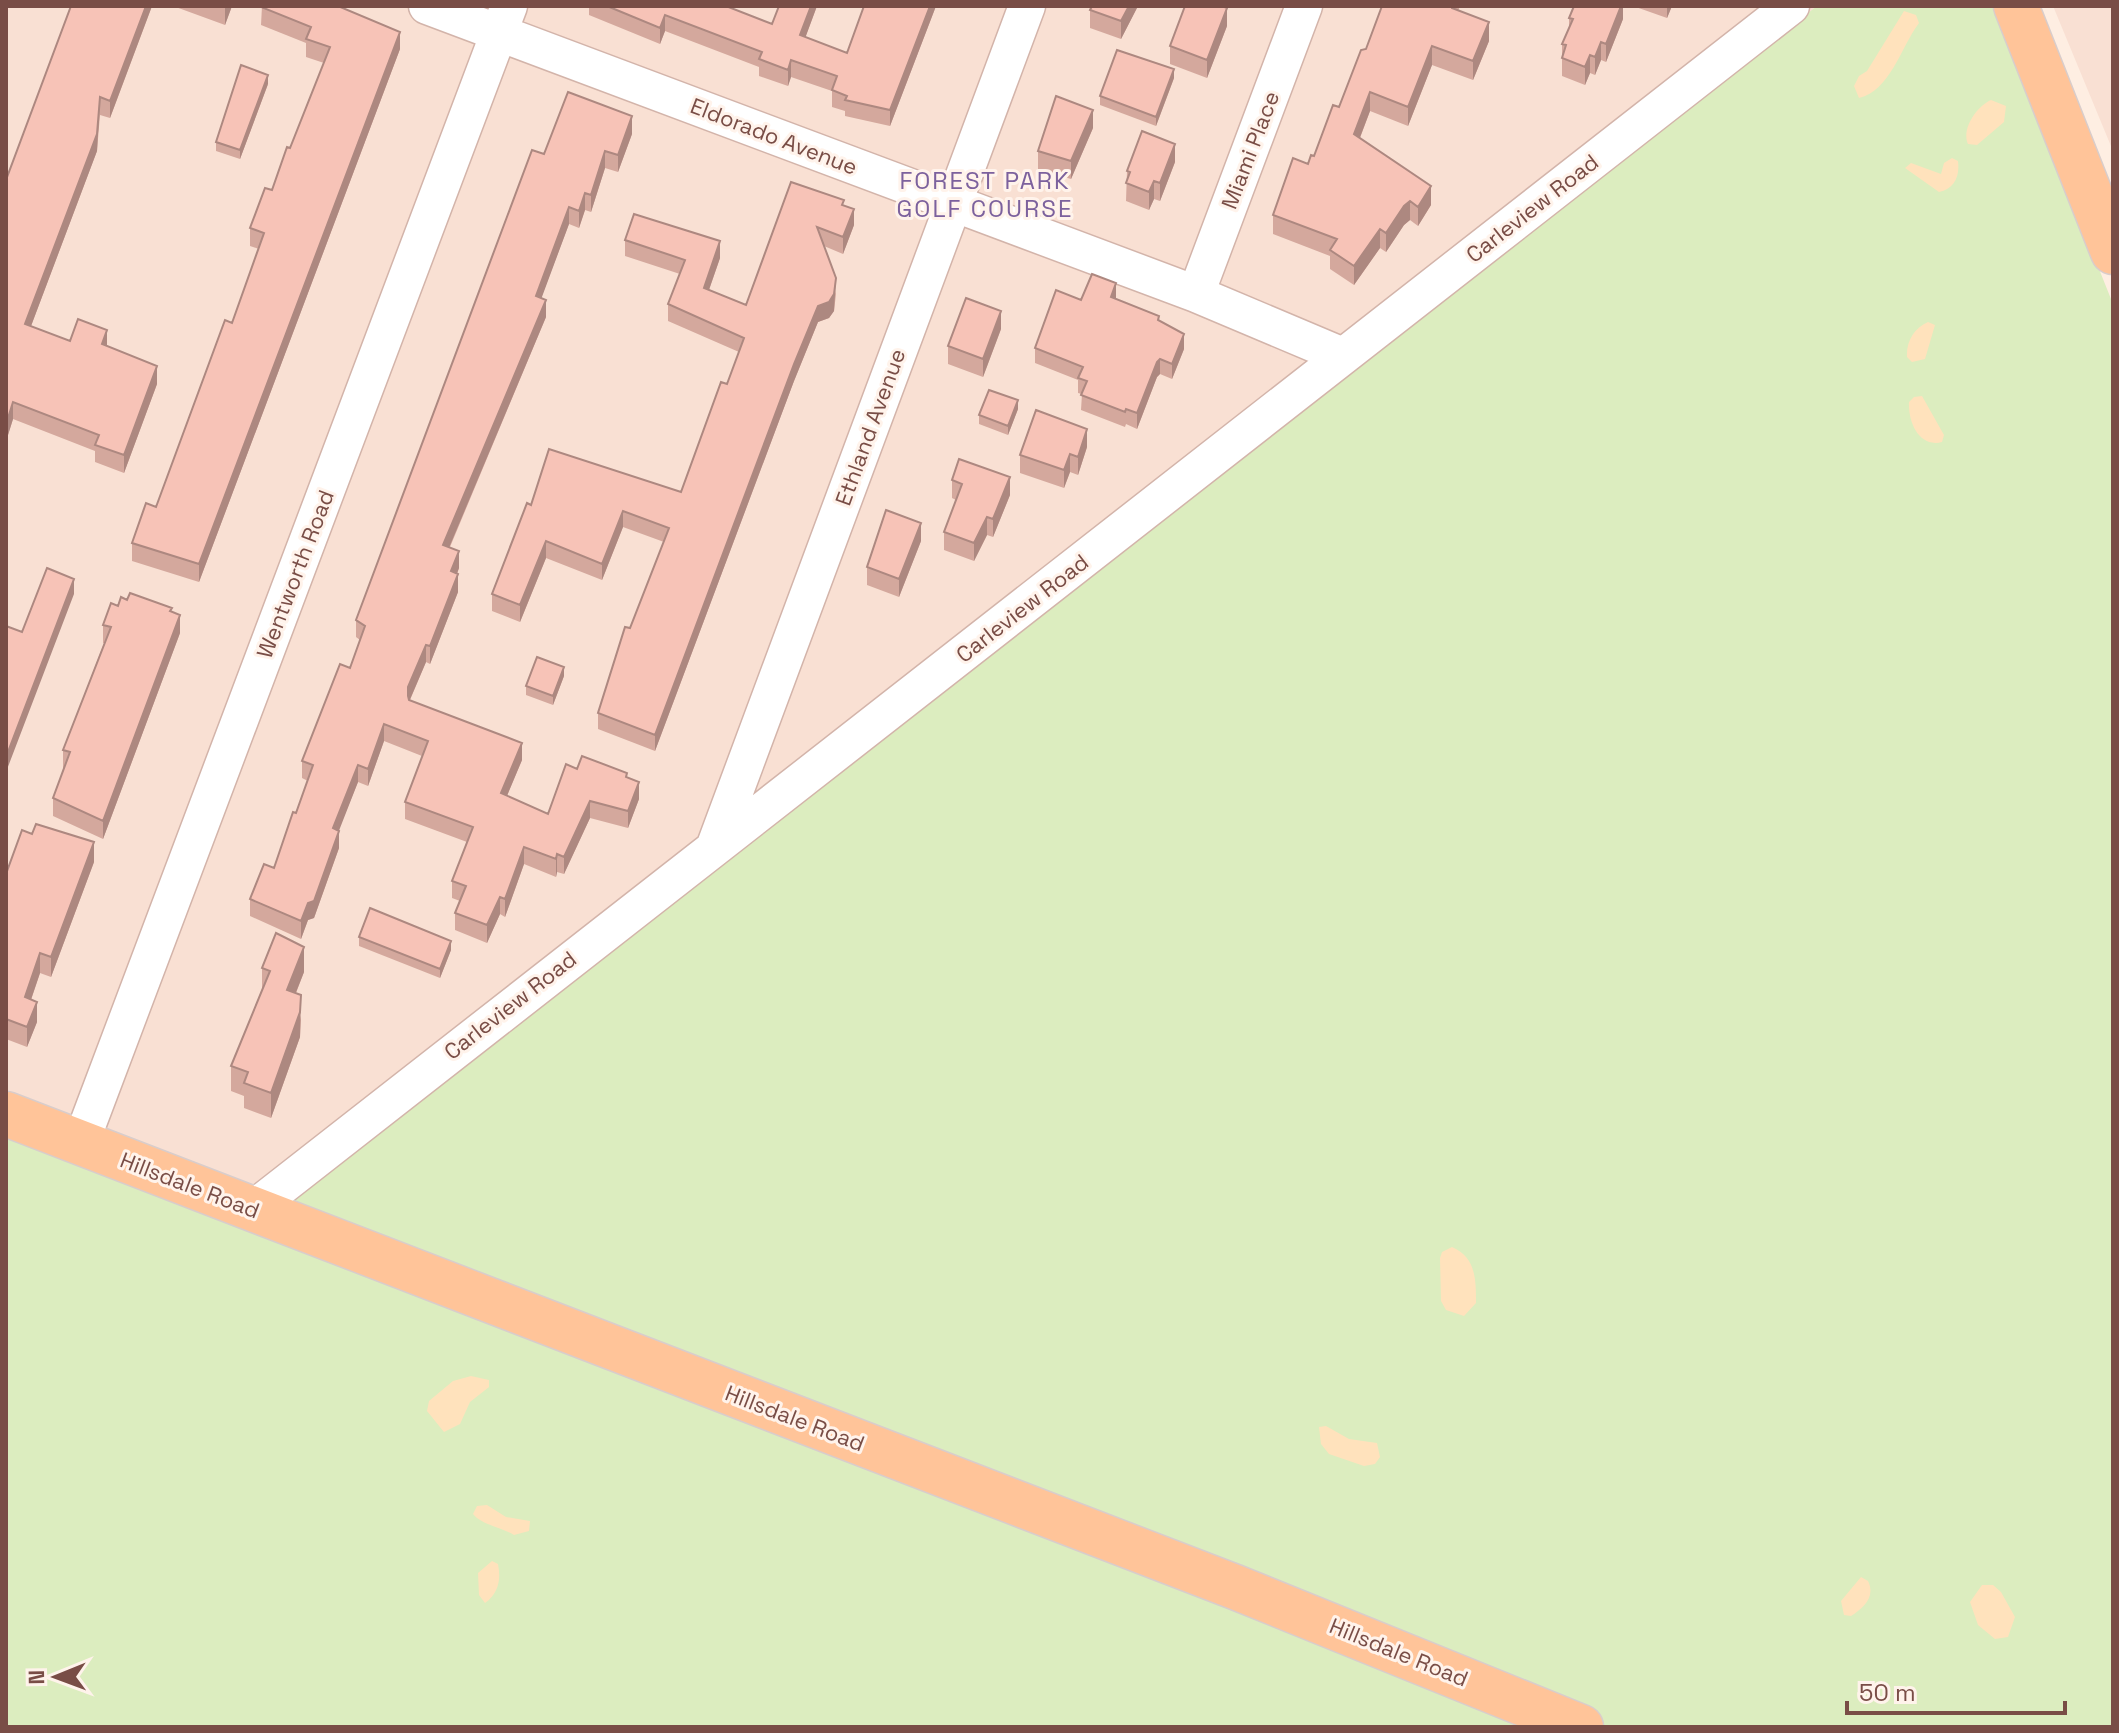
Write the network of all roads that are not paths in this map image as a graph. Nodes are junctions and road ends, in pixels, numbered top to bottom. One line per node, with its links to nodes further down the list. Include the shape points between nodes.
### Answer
1 (427, 6): 6 (street, Eldorado Avenue)
2 (1027, 6): 7 (street, Ethland Avenue)
3 (1304, 6): 9 (street, Miami Place)
4 (1791, 6): 10 (street, Carleview Road)
5 (2016, 6): 8 (main road)
6 (504, 20): 7 (street, Eldorado Avenue); 13 (street, Wentworth Road)
7 (953, 203): 9 (street, Eldorado Avenue); 11 (street, Ethland Avenue)
8 (2113, 252)
9 (1196, 294): 10 (street, Eldorado Avenue)
10 (1343, 356): 11 (street, Carleview Road)
11 (714, 849): 14 (street, Carleview Road)
12 (6, 1114): 13 (main road, Hillsdale Road)
13 (81, 1142): 14 (main road, Hillsdale Road)
14 (253, 1209): 15 (main road, Hillsdale Road, via 1235,1587)
15 (1581, 1727)

